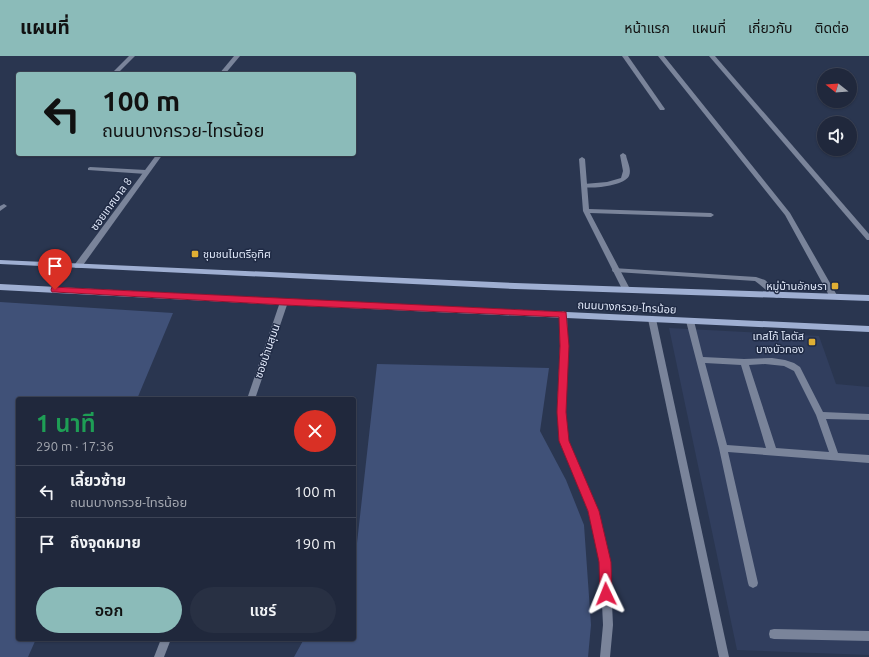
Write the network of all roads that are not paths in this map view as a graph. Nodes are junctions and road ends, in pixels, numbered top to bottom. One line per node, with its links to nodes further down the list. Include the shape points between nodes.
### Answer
1 (132, 56): 6 (street)
2 (237, 56): 7 (street)
3 (625, 56): 8 (street)
4 (661, 56): 24 (street, via 788,214)
5 (712, 56): 17 (street)
6 (116, 72)
7 (224, 72)
8 (662, 108)
9 (623, 155): 14 (street, via 626,174 620,182)
10 (158, 156): 13 (street, ซอยเทศบาล 8)
11 (582, 159): 14 (street)
12 (90, 169): 13 (street)
13 (146, 172): 19 (street, ซอยเทศบาล 8)
14 (584, 186): 15 (street)
15 (586, 211): 16 (street); 20 (street)
16 (711, 215)
17 (869, 238)
18 (0, 262): 19 (main road, ถนนบางกรวย-ไทรน้อย)
19 (78, 266): 22 (main road, ถนนบางกรวย-ไทรน้อย)
20 (616, 270): 22 (street); 23 (street, via 756,279)
21 (0, 287): 26 (main road, ถนนบางกรวย-ไทรน้อย)
22 (626, 289): 23 (main road, ถนนบางกรวย-ไทรน้อย)
23 (777, 295): 24 (main road, ถนนบางกรวย-ไทรน้อย)
24 (834, 297): 25 (main road, ถนนบางกรวย-ไทรน้อย)
25 (869, 298)
26 (284, 302): 27 (main road, ถนนบางกรวย-ไทรน้อย); 33 (street, ซอยบ้านสุมน)
27 (563, 314): 28 (main road, ถนนบางกรวย-ไทรน้อย); 45 (street, via 561,412 564,441 593,511 605,562 608,625)
28 (652, 319): 29 (main road, ถนนบางกรวย-ไทรน้อย); 46 (street)
29 (690, 321): 30 (main road, ถนนบางกรวย-ไทรน้อย); 31 (street)
30 (869, 329)
31 (700, 360): 32 (street); 36 (street)
32 (744, 362): 34 (street, via 791,364 797,369); 37 (street)
33 (252, 397)
34 (820, 415): 35 (street); 38 (street)
35 (869, 417)
36 (723, 448): 37 (street); 40 (street)
37 (772, 451): 38 (street)
38 (834, 456): 39 (street)
39 (869, 459)
40 (753, 583)
41 (774, 634): 42 (street)
42 (869, 636)
43 (165, 641): 44 (street)
44 (159, 657)
45 (605, 657)
46 (724, 657)

